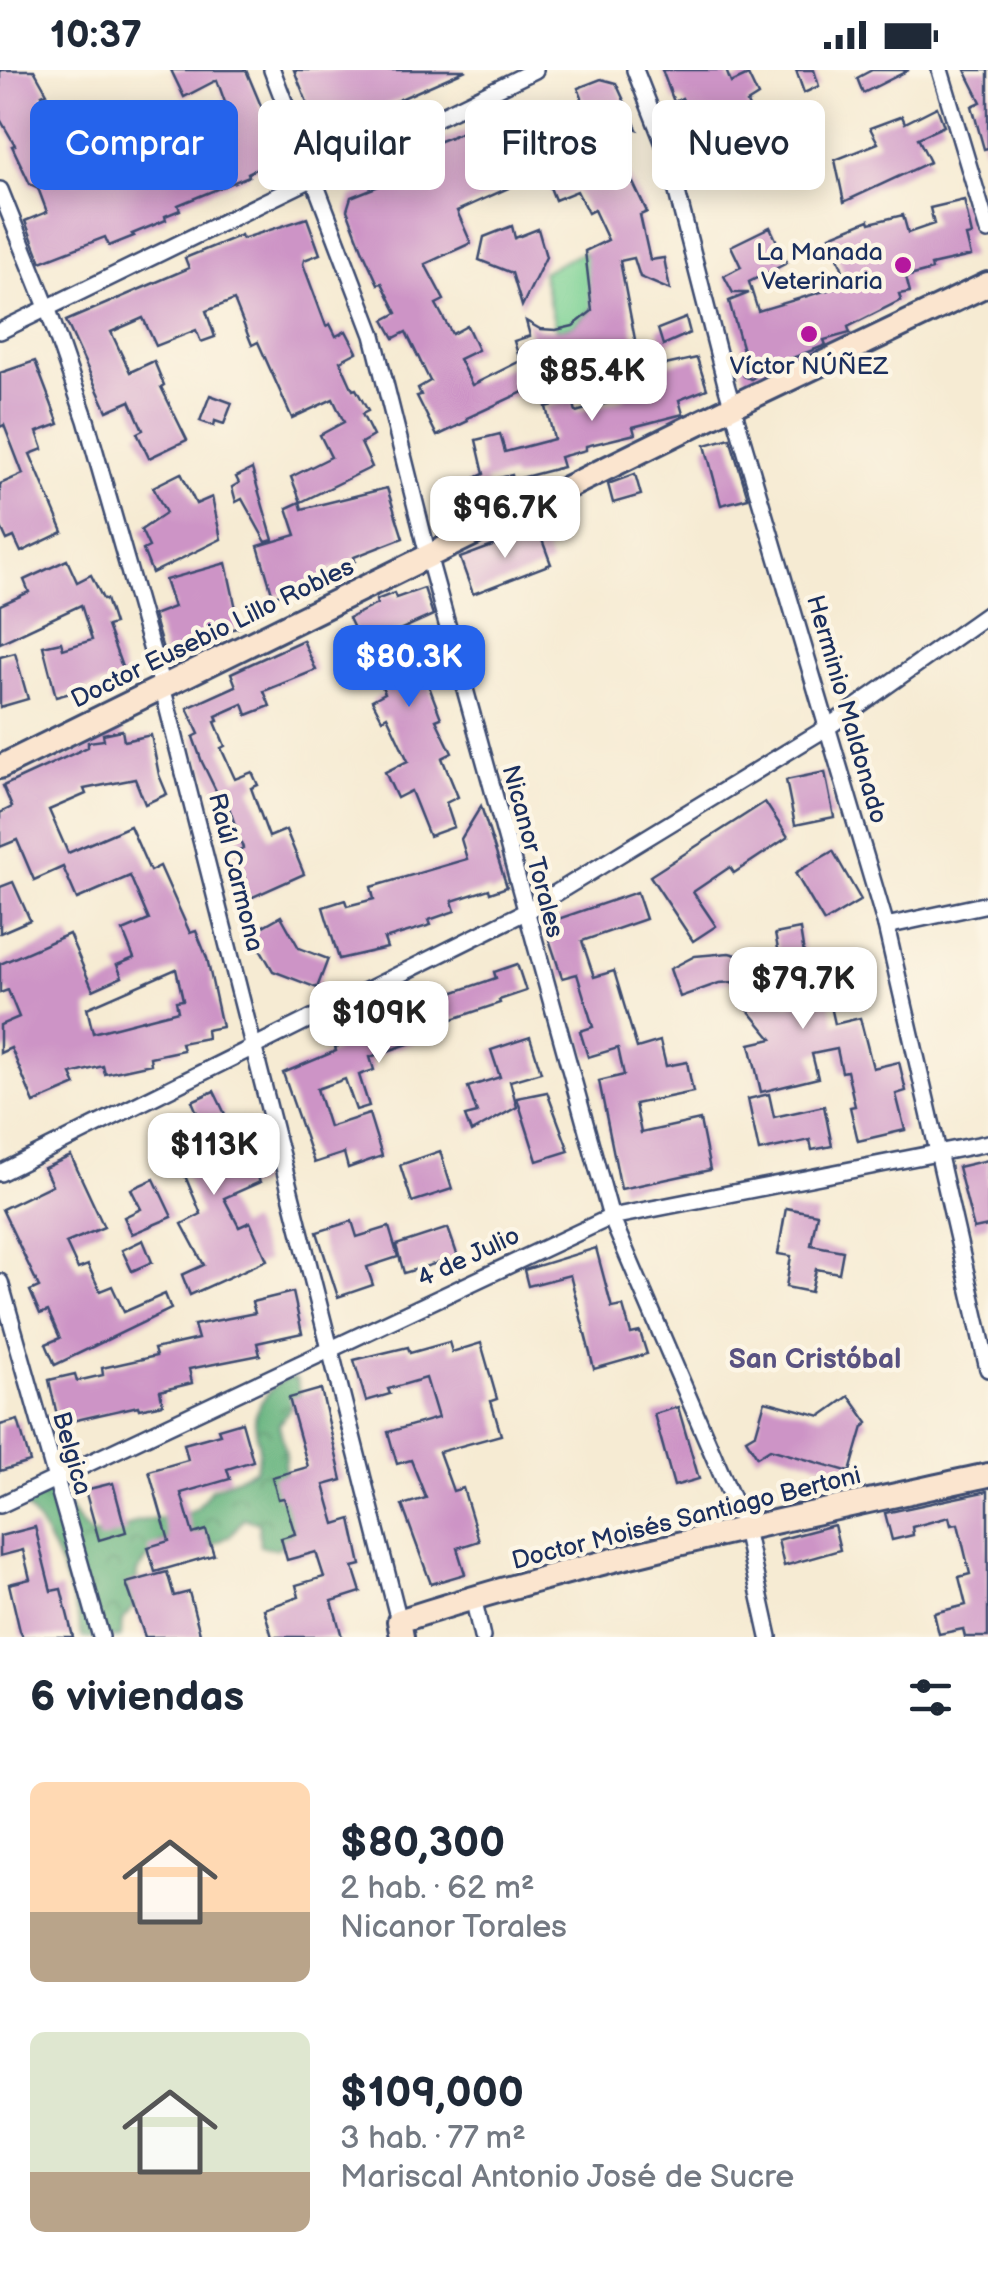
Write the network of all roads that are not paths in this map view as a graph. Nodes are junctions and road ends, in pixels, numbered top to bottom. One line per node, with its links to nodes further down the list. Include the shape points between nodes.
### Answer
1 (272, 70): 5 (street, Nicanor Torales)
2 (535, 70): 6 (street)
3 (635, 70): 14 (street, Herminio Maldonado, via 666,150)
4 (940, 70): 10 (street)
5 (284, 100)
6 (445, 113)
7 (0, 190): 12 (street, Raúl Carmona)
8 (285, 190): 12 (street)
9 (318, 190): 15 (street, Nicanor Torales, via 373,335)
10 (988, 231)
11 (988, 284): 14 (main road, Doctor Eusebio Lillo Robles)
12 (47, 307): 13 (street); 17 (street, Raúl Carmona)
13 (0, 332)
14 (733, 406): 15 (main road, Doctor Eusebio Lillo Robles); 18 (street, Herminio Maldonado)
15 (428, 559): 17 (main road, Doctor Eusebio Lillo Robles); 21 (street, Nicanor Torales)
16 (988, 614): 18 (street)
17 (162, 686): 19 (main road, Doctor Eusebio Lillo Robles); 23 (street, Raúl Carmona)
18 (828, 727): 21 (street); 22 (street, Herminio Maldonado)
19 (0, 767)
20 (988, 904): 22 (street)
21 (525, 912): 23 (street); 27 (street, Nicanor Torales)
22 (886, 926): 25 (street, Herminio Maldonado)
23 (253, 1049): 26 (street); 29 (street, Raúl Carmona)
24 (988, 1143): 25 (street, 4 de Julio)
25 (938, 1154): 27 (street, 4 de Julio); 30 (street, Herminio Maldonado)
26 (0, 1173)
27 (611, 1217): 29 (street, 4 de Julio); 34 (street, Nicanor Torales)
28 (0, 1282): 32 (street, Belgica)
29 (331, 1347): 32 (street, 4 de Julio); 36 (street, Raúl Carmona)
30 (988, 1368)
31 (988, 1475): 34 (main road, Doctor Moisés Santiago Bertoni)
32 (54, 1479): 33 (street, 4 de Julio); 37 (street, Belgica)
33 (0, 1506)
34 (744, 1528): 35 (main road, Doctor Moisés Santiago Bertoni); 39 (street, Nicanor Torales)
35 (473, 1597): 36 (main road, Doctor Moisés Santiago Bertoni); 38 (street)
36 (400, 1629)
37 (100, 1637)
38 (482, 1637)
39 (769, 1637)

